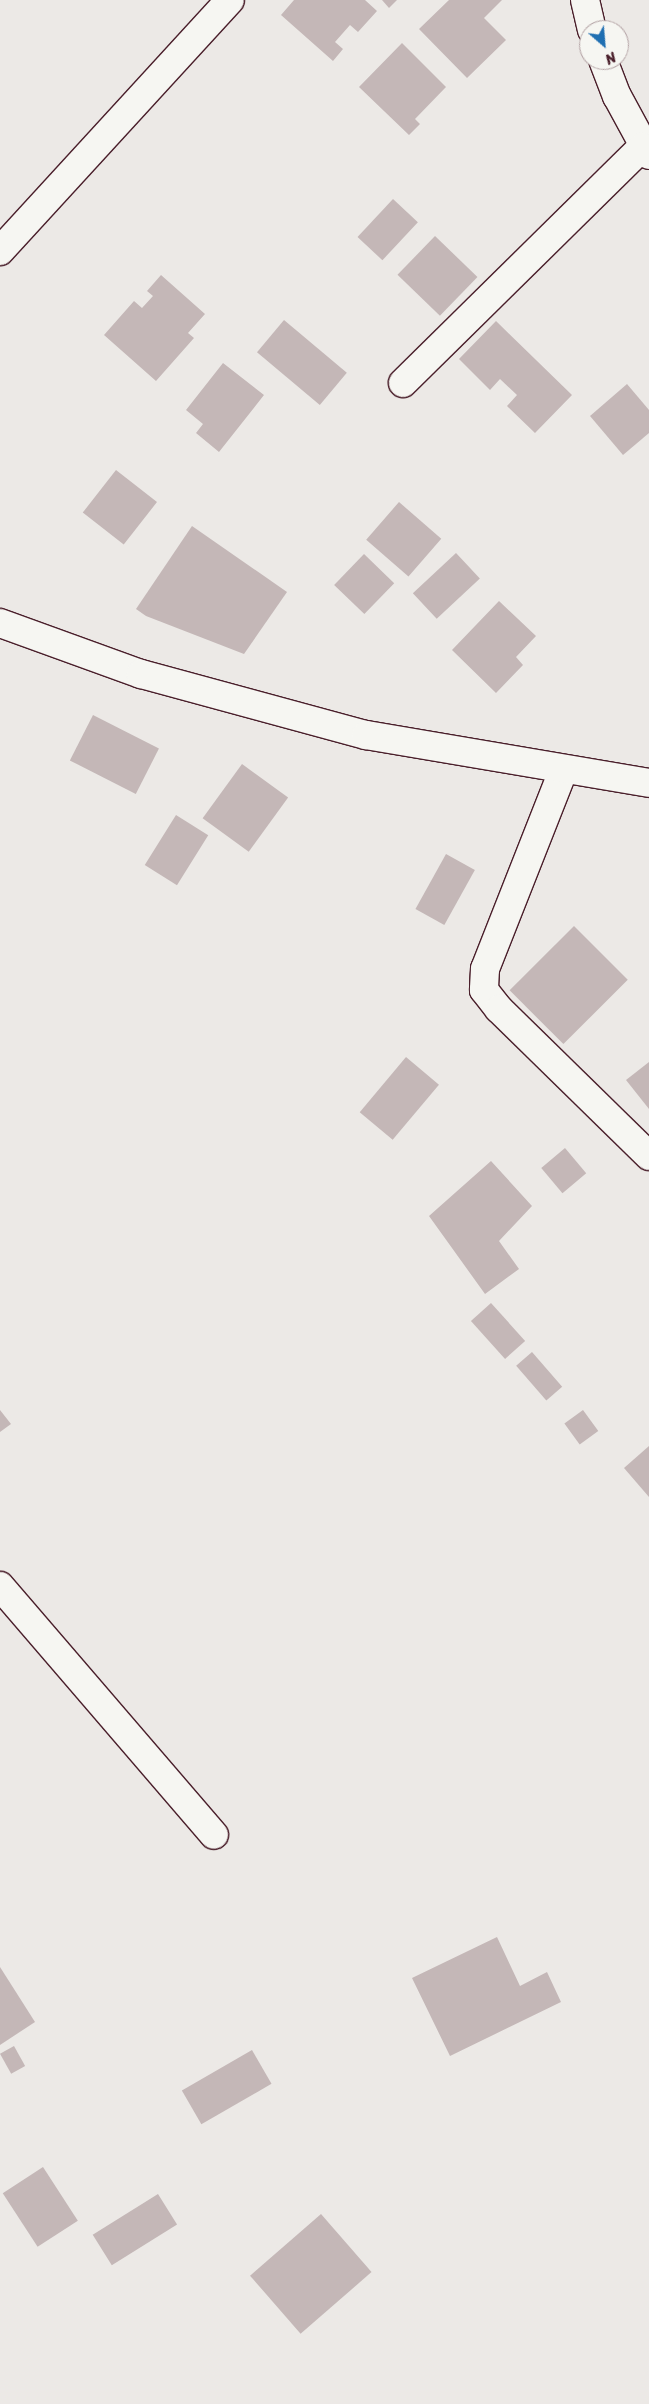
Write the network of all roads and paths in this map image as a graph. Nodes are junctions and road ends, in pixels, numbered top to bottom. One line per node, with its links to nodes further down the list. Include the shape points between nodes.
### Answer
1 (230, 0): 6 (street)
2 (585, 0): 3 (street)
3 (590, 20)
4 (608, 70): 5 (street)
5 (646, 151): 7 (street)
6 (0, 251)
7 (403, 383)
8 (0, 623): 9 (street, via 141,674 338,728)
9 (564, 771): 10 (street); 11 (street, via 485,969 484,990 499,1009)
10 (649, 783)
11 (649, 1156)
12 (0, 1586): 13 (street)
13 (214, 1835)

